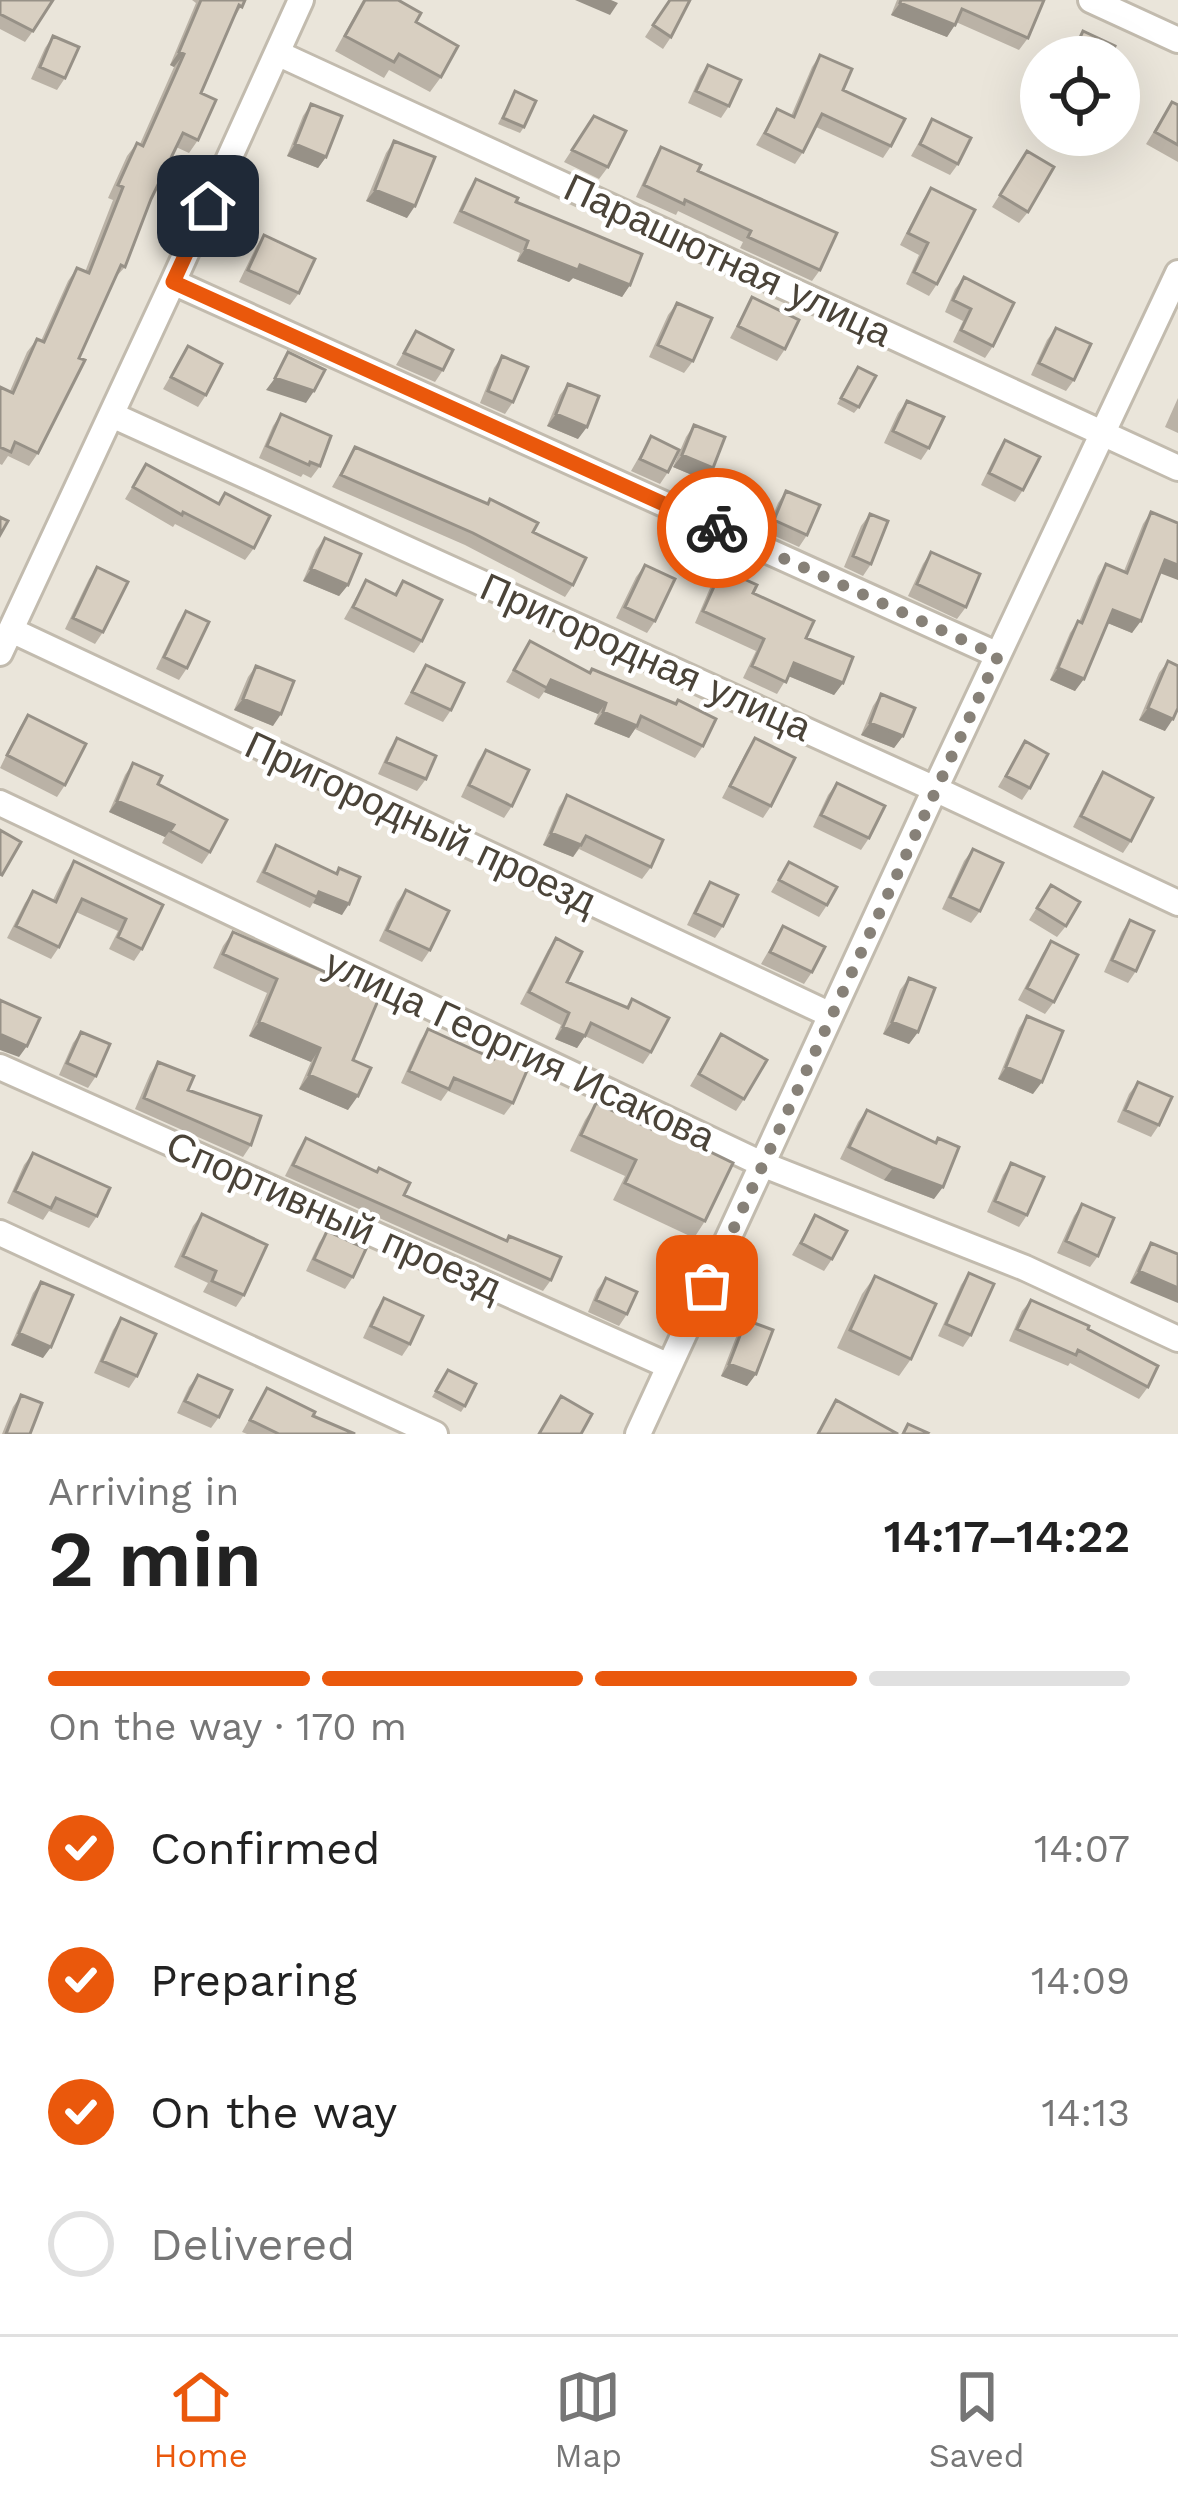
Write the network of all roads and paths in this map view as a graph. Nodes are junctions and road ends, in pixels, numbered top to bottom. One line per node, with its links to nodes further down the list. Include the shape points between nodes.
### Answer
1 (301, 0): 4 (street)
2 (1091, 0): 3 (street)
3 (1178, 40)
4 (277, 53): 6 (street); 8 (street, Парашютная улица)
5 (1178, 272): 8 (street)
6 (173, 282): 7 (street); 11 (street)
7 (112, 415): 10 (street); 12 (street, Пригородная улица)
8 (1102, 432): 9 (street, Парашютная улица); 11 (street)
9 (1178, 468)
10 (5, 642): 15 (street, Пригородный проезд)
11 (998, 656): 12 (street)
12 (935, 789): 14 (street, Пригородная улица); 15 (street)
13 (0, 803): 17 (street, улица Георгия Исакова)
14 (1178, 903)
15 (830, 1015): 17 (street)
16 (0, 1066): 20 (street, Спортивный проезд)
17 (764, 1166): 19 (street, улица Георгия Исакова, via 1024,1268); 20 (street)
18 (0, 1233): 21 (street)
19 (1178, 1340)
20 (669, 1366): 22 (street)
21 (435, 1434)
22 (638, 1434)

